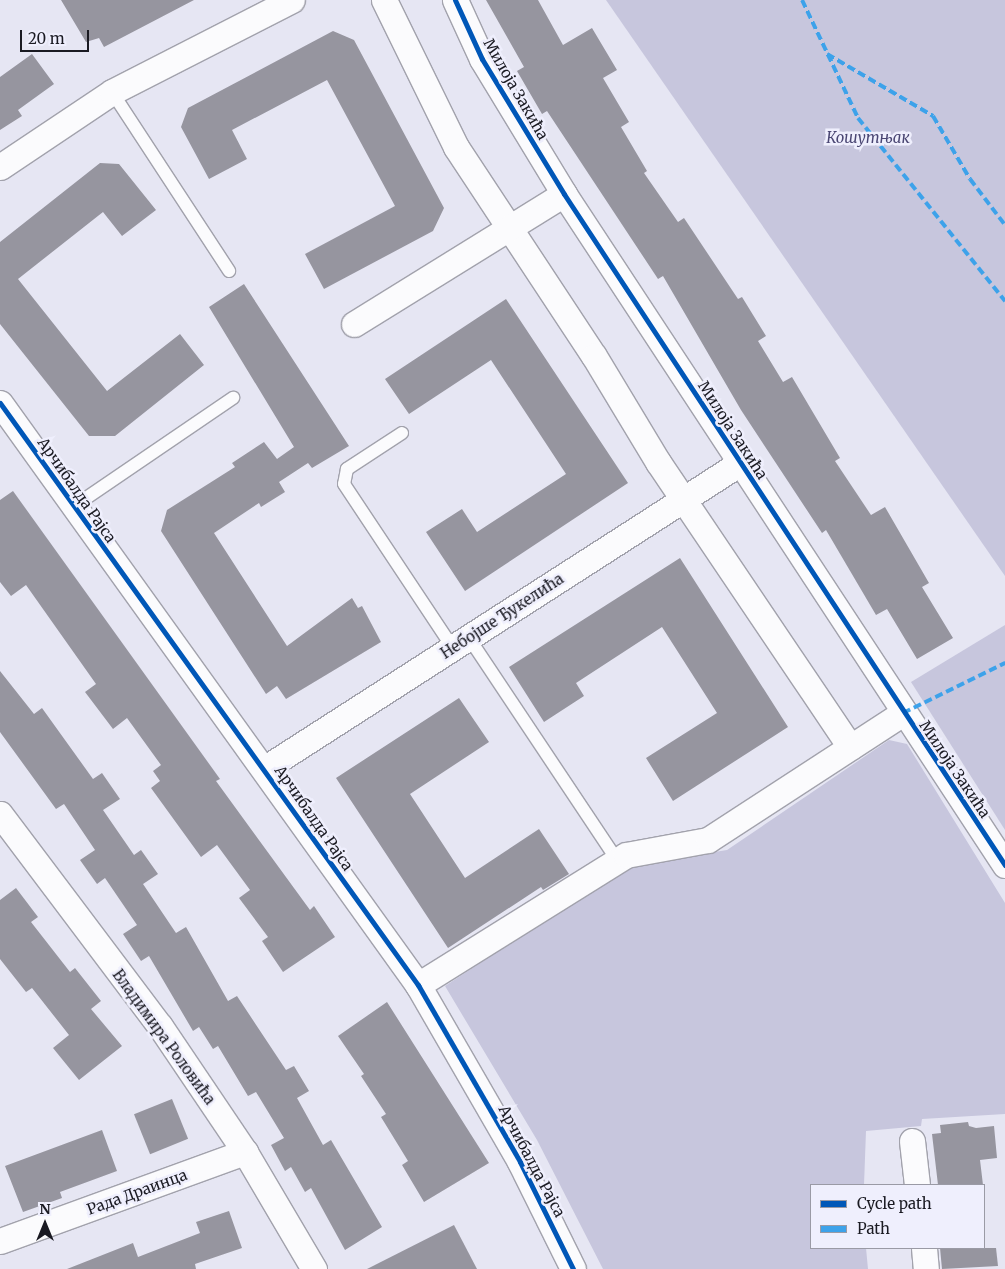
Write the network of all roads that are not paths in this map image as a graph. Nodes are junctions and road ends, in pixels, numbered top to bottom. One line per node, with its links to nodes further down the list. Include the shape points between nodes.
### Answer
1 (292, 0): 4 (street)
2 (384, 0): 7 (street, via 456,147)
3 (455, 0): 6 (street, Милоја Закића, via 482,59)
4 (112, 92): 5 (street); 8 (lane)
5 (0, 167)
6 (564, 194): 7 (street); 13 (street, Милоја Закића)
7 (510, 228): 9 (street); 14 (street)
8 (229, 271)
9 (354, 324)
10 (233, 398): 15 (lane)
11 (0, 403): 15 (street, Арчибалда Рајса)
12 (402, 433): 16 (lane, via 347,469 344,484)
13 (740, 463): 14 (street, Небојше Ђукелића); 17 (street, Милоја Закића)
14 (683, 498): 16 (street, Небојше Ђукелића); 18 (street)
15 (73, 507): 19 (street, Арчибалда Рајса)
16 (461, 643): 19 (street, Небојше Ђукелића); 21 (lane)
17 (903, 713): 18 (street); 22 (street, Милоја Закића)
18 (850, 748): 21 (street, via 708,840 638,851)
19 (264, 769): 23 (street, Арчибалда Рајса)
20 (0, 814): 25 (street, Владимира Роловића, via 160,1026)
21 (617, 860): 23 (street)
22 (1005, 865)
23 (418, 985): 30 (street, Арчибалда Рајса, via 520,1162)
24 (912, 1141): 26 (street)
25 (245, 1152): 27 (street, Рада Драинца); 29 (street, Владимира Роловића)
26 (917, 1184)
27 (0, 1241)
28 (924, 1249): 31 (street)
29 (314, 1269)
30 (573, 1269)
31 (926, 1269)

